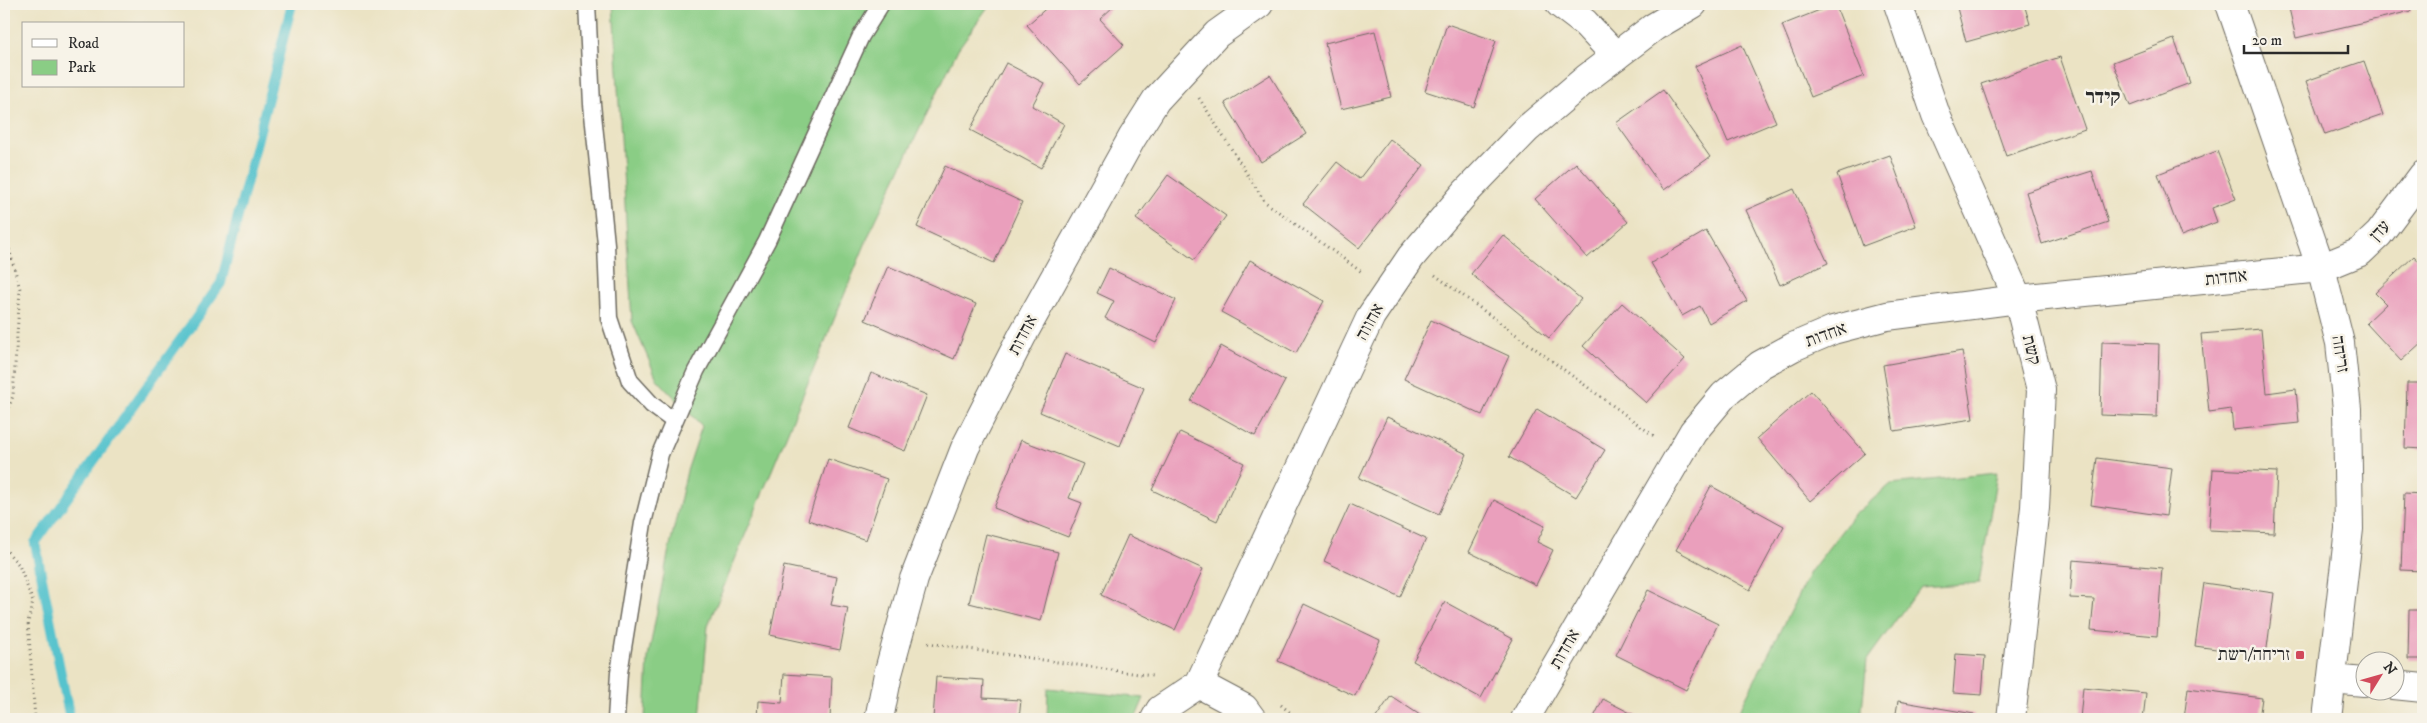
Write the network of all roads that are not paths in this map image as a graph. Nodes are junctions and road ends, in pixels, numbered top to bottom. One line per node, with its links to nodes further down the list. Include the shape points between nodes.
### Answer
1 (587, 4): 12 (lane, via 609,318 630,381)
2 (881, 4): 12 (lane, via 862,36 768,241 696,372)
3 (1258, 4): 20 (street, אחדות, via 1217,34 1156,100 1022,336 965,448 914,579)
4 (1560, 4): 8 (street, via 1585,23)
5 (1693, 4): 8 (street, אחווה)
6 (1898, 4): 11 (street, קשת, via 1936,114)
7 (2230, 4): 10 (street, זריחה)
8 (1616, 56): 15 (street, אחווה, via 1528,129 1466,192 1411,257 1371,316)
9 (2423, 175): 10 (street, עדן, via 2379,234 2360,252)
10 (2321, 268): 11 (street, אחדות); 13 (street, זריחה, via 2340,343 2350,473 2349,529)
11 (2018, 299): 22 (street, אחדות, via 1887,316 1833,330 1760,365 1724,395 1693,432); 23 (street, קשת, via 2041,390 2035,507)
12 (674, 421): 19 (lane, via 660,454 643,523 618,673)
13 (2332, 678): 14 (street); 24 (street, זריחה)
14 (2354, 681)
15 (1199, 684): 18 (street); 21 (street, via 1160,710)
16 (2404, 686): 17 (street)
17 (2423, 688)
18 (1248, 714)
19 (616, 719)
20 (879, 719)
21 (1155, 719)
22 (1525, 719)
23 (2011, 719)
24 (2327, 719)

